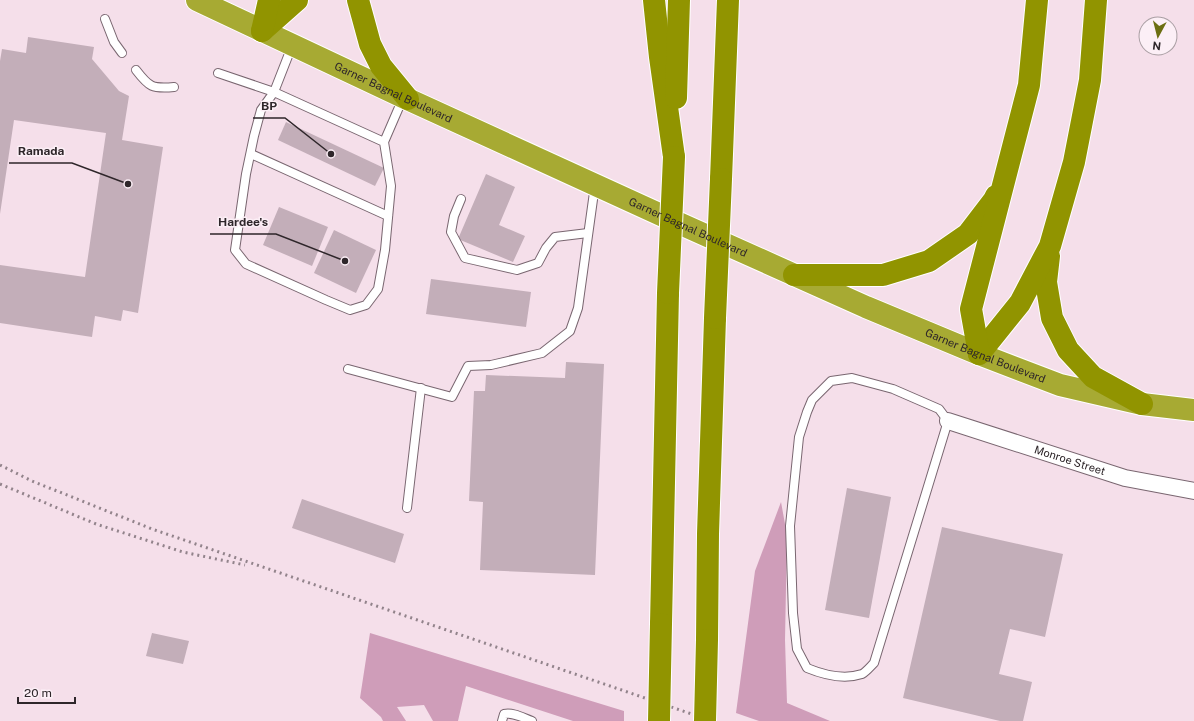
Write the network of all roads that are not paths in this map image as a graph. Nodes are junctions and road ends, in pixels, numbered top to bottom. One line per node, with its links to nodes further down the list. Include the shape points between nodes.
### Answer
1 (197, 0): 11 (highway, Garner Bagnal Boulevard)
2 (269, 0): 11 (highway)
3 (297, 0): 11 (highway)
4 (358, 0): 18 (highway, via 372,50)
5 (654, 0): 21 (highway)
6 (680, 0): 21 (highway)
7 (728, 0): 40 (highway, bridge, via 715,318)
8 (1037, 0): 22 (highway, via 1029,85)
9 (1096, 0): 27 (highway, via 1090,80 1074,162)
10 (105, 19): 13 (lane, via 114,42)
11 (262, 31): 12 (highway, Garner Bagnal Boulevard)
12 (292, 45): 17 (lane); 18 (highway, Garner Bagnal Boulevard)
13 (122, 53)
14 (136, 70): 16 (lane, via 146,84 160,88)
15 (218, 73): 17 (lane)
16 (174, 87)
17 (274, 92): 19 (lane); 20 (lane, via 261,110)
18 (406, 98): 19 (lane); 23 (highway, Garner Bagnal Boulevard)
19 (384, 142): 25 (lane, via 391,186)
20 (251, 154): 25 (lane); 25 (lane, via 235,250 246,264 350,310 366,305 378,289)
21 (674, 157): 39 (highway, bridge, via 668,293)
22 (1008, 165): 28 (highway, via 994,200 968,234 929,261 883,275); 29 (highway, via 972,308)
23 (595, 184): 26 (lane); 28 (highway, Garner Bagnal Boulevard)
24 (460, 199): 26 (lane, via 450,232 465,258 517,270 538,263 555,237)
25 (388, 216)
26 (588, 233): 31 (lane, via 578,308 570,331 542,353 491,365 468,366 452,397)
27 (1050, 246): 29 (highway, via 1020,303); 32 (highway, via 1046,282 1052,318 1068,350 1093,377)
28 (794, 275): 29 (highway, Garner Bagnal Boulevard)
29 (979, 354): 32 (highway, Garner Bagnal Boulevard, via 1060,385)
30 (348, 369): 31 (lane)
31 (421, 388): 36 (lane)
32 (1142, 404): 33 (highway, Garner Bagnal Boulevard)
33 (1194, 410)
34 (948, 421): 34 (lane, via 874,663 863,673 848,676 823,674 807,668 797,649 792,613 790,526 799,437 812,400 831,381 852,378 893,389 939,409); 35 (street, Monroe Street, via 1125,478)
35 (1194, 491)
36 (407, 508)
37 (502, 721): 38 (lane, via 504,714 513,713)
38 (532, 721)
39 (659, 721)
40 (705, 721)

